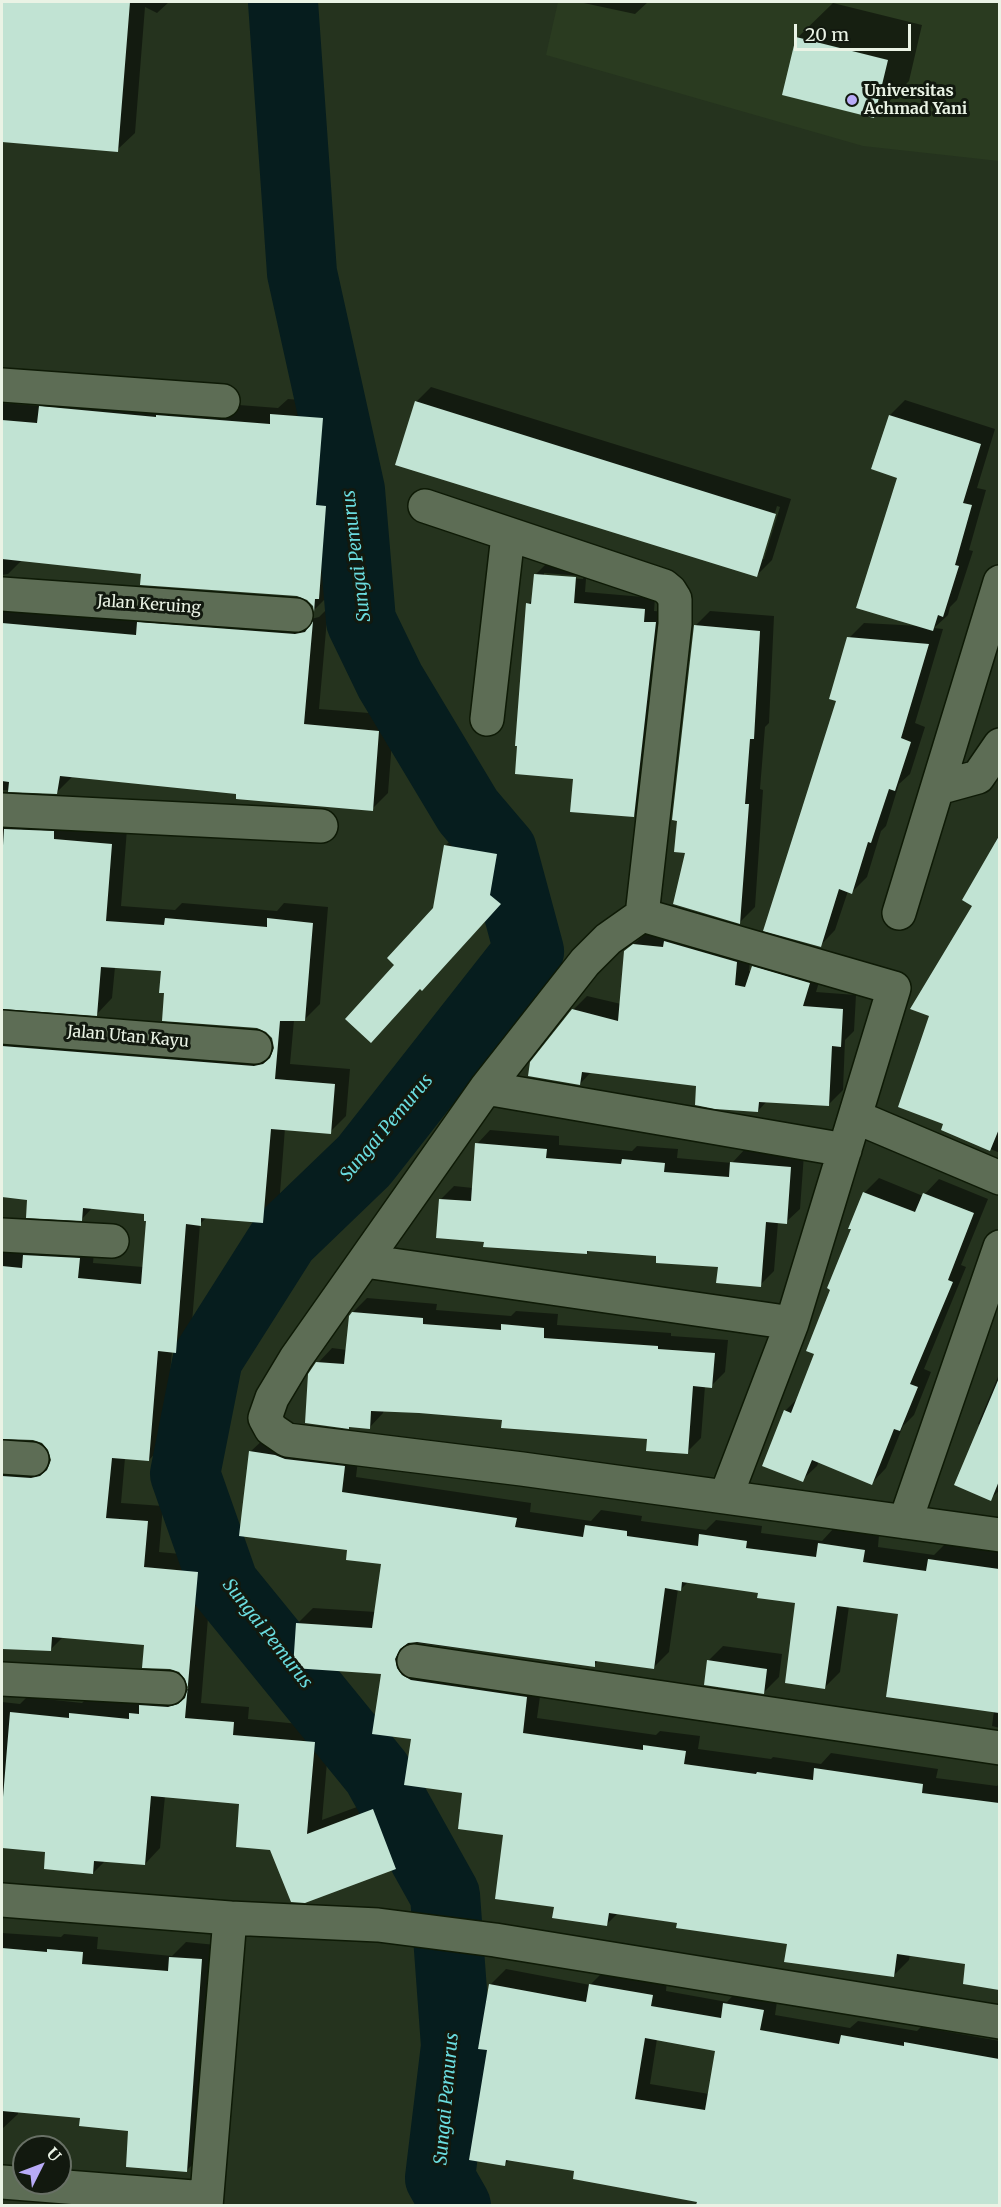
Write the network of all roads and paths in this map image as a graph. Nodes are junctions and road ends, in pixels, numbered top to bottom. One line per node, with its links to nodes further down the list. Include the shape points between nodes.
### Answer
1 (2, 385): 2 (street)
2 (223, 402)
3 (425, 506): 4 (street)
4 (508, 535): 8 (street); 14 (street, via 664,586 675,599)
5 (999, 582): 10 (street)
6 (2, 594): 7 (street, Jalan Keruing)
7 (296, 615)
8 (487, 719)
9 (999, 745): 10 (street, via 978,777)
10 (938, 788): 13 (street)
11 (2, 810): 12 (street)
12 (321, 826)
13 (899, 913)
14 (642, 915): 17 (street, via 608,939 585,962); 18 (street, via 894,988)
15 (2, 1027): 16 (street, Jalan Utan Kayu)
16 (255, 1047)
17 (486, 1088): 19 (street); 24 (street)
18 (856, 1117): 19 (street); 20 (street)
19 (845, 1149): 25 (street)
20 (999, 1178)
21 (2, 1235): 22 (street)
22 (112, 1241)
23 (999, 1247): 27 (street)
24 (365, 1261): 25 (street); 26 (street, via 272,1398 265,1418 271,1429 287,1440)
25 (792, 1323): 26 (street)
26 (726, 1496): 27 (street)
27 (905, 1522): 28 (street)
28 (999, 1534)
29 (414, 1661): 32 (street)
30 (2, 1679): 31 (street)
31 (169, 1688)
32 (999, 1749)
33 (2, 1900): 34 (street)
34 (230, 1918): 35 (street, via 378,1925 495,1940); 37 (street)
35 (999, 2022)
36 (2, 2182): 37 (street)
37 (206, 2202)

